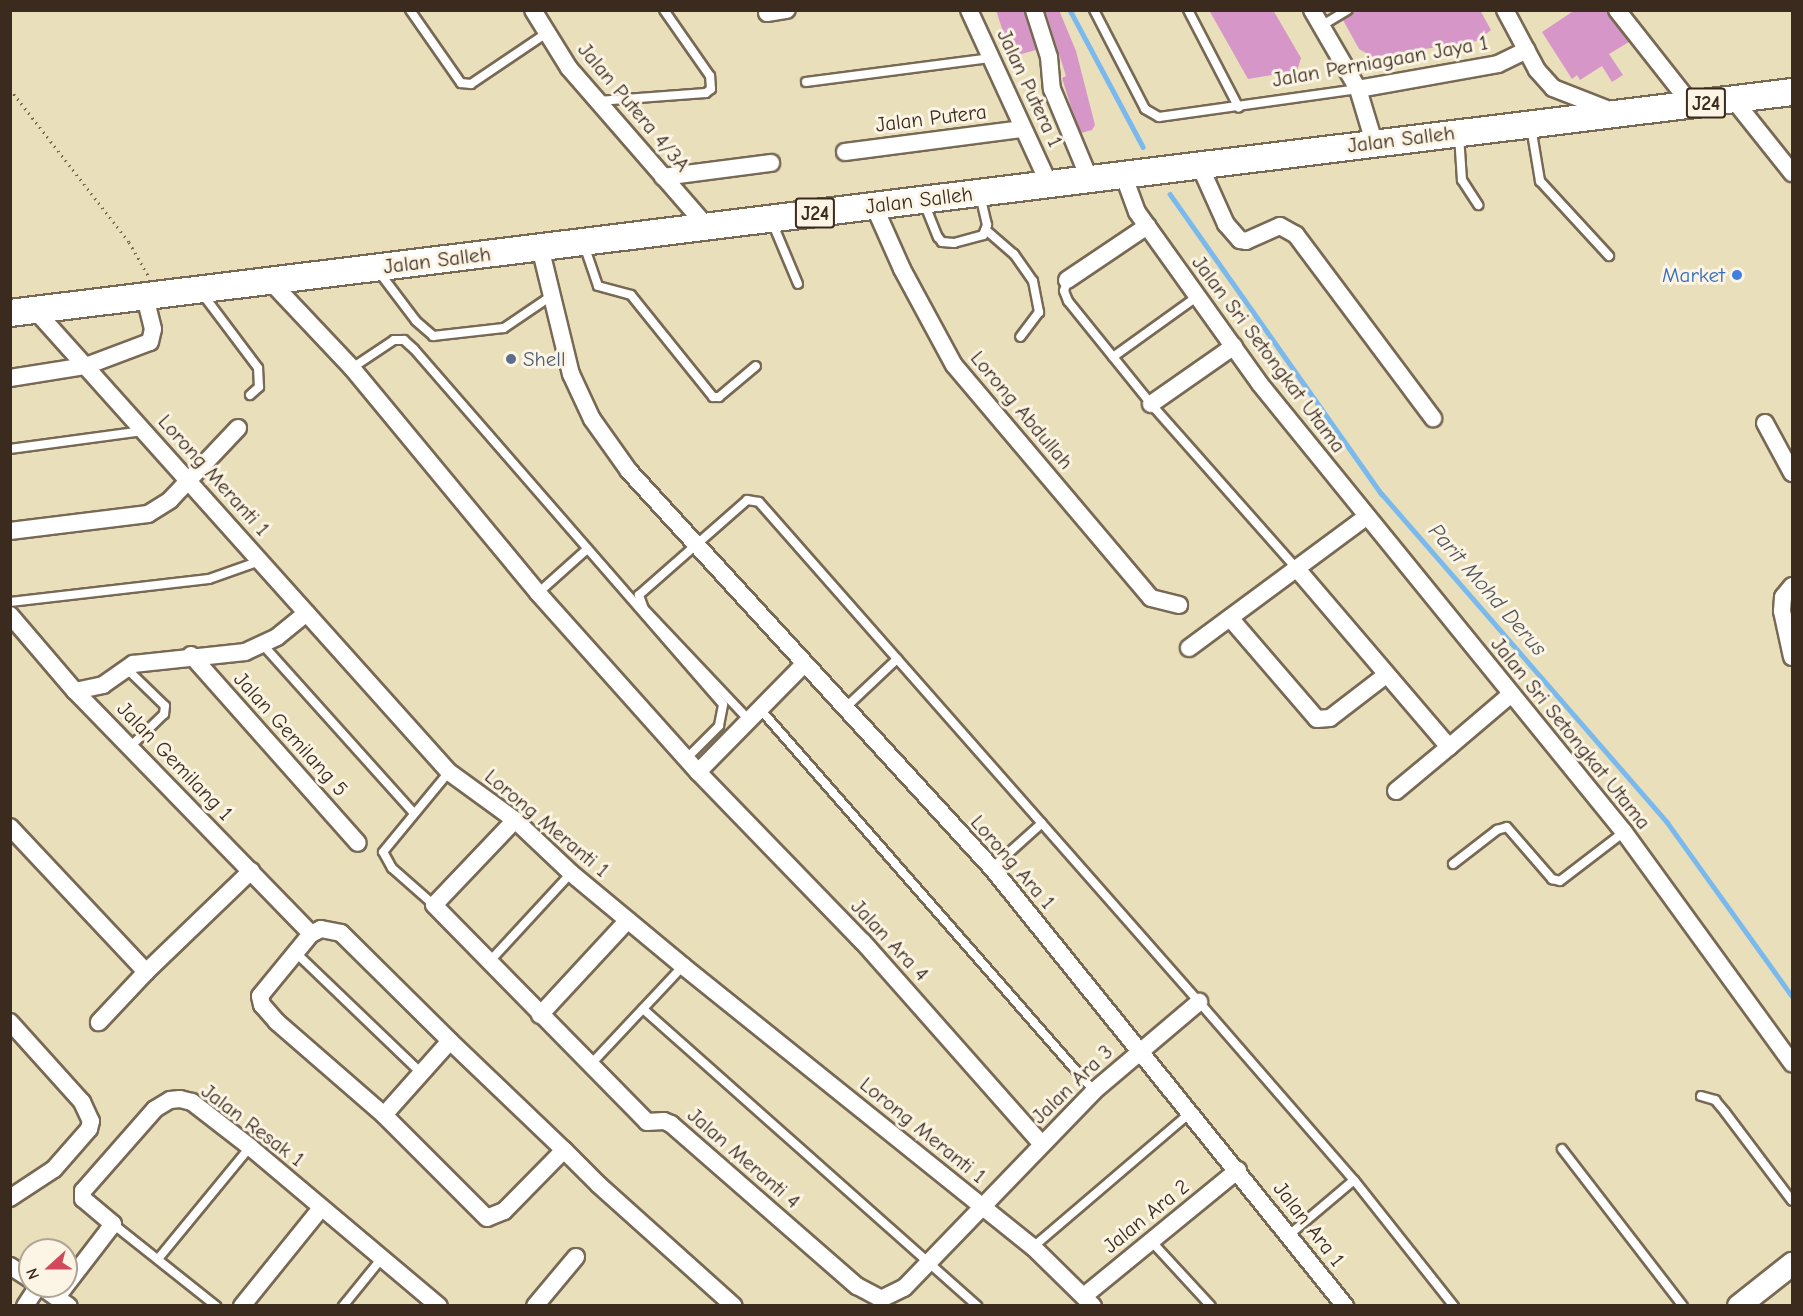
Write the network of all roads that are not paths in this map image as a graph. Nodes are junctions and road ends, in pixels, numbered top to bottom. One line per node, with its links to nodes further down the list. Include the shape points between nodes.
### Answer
1 (410, 10): 15 (lane, via 461,83 471,84)
2 (533, 10): 15 (street, Jalan Putera 4/3A)
3 (664, 10): 22 (lane, via 710,76 711,88 706,93)
4 (787, 10): 13 (street)
5 (969, 10): 17 (street, Jalan Putera 1)
6 (1034, 10): 36 (street, via 1049,57 1053,89)
7 (1094, 10): 24 (lane, Jalan Perniagaan Jaya 1, via 1145,109 1159,117)
8 (1188, 10): 24 (lane)
9 (1312, 10): 14 (street)
10 (1348, 10): 14 (lane)
11 (1505, 10): 16 (street)
12 (1617, 10): 23 (street)
13 (767, 13)
14 (1321, 26): 19 (street)
15 (545, 34): 22 (street, Jalan Putera 4/3A)
16 (1527, 50): 19 (street, Jalan Perniagaan Jaya 1, via 1498,64); 25 (street, via 1536,70 1553,87 1577,100)
17 (991, 58): 18 (lane); 27 (street, Jalan Putera 1)
18 (806, 82)
19 (1358, 89): 24 (lane, Jalan Perniagaan Jaya 1); 29 (street)
20 (1792, 92): 21 (main road, Jalan Salleh / J24)
21 (1732, 99): 23 (main road, Jalan Salleh / J24); 33 (street)
22 (598, 101): 35 (street, Jalan Putera 4/3A)
23 (1691, 104): 25 (main road, Jalan Salleh / J24)
24 (1239, 108)
25 (1619, 113): 26 (main road, Jalan Salleh / J24)
26 (1530, 123): 28 (main road, Jalan Salleh / J24); 48 (lane, via 1540,181)
27 (1023, 129): 30 (street, Jalan Putera); 37 (street, Jalan Putera 1)
28 (1458, 132): 29 (main road, Jalan Salleh / J24); 40 (lane, via 1462,180)
29 (1374, 142): 32 (main road, Jalan Salleh / J24)
30 (845, 152)
31 (771, 163): 35 (street)
32 (1199, 164): 34 (main road, Jalan Salleh / J24); 67 (street, via 1226,224 1240,240 1246,242 1280,226 1296,235)
33 (1792, 172)
34 (1123, 174): 36 (main road, Jalan Salleh / J24); 43 (street, Jalan Sri Setongkat Utama, via 1128,197)
35 (663, 177): 44 (street, Jalan Putera 4/3A)
36 (1089, 178): 37 (main road, Jalan Salleh / J24)
37 (1049, 184): 38 (main road, Jalan Salleh / J24)
38 (980, 193): 39 (main road, Jalan Salleh / J24); 45 (lane)
39 (923, 200): 41 (main road, Jalan Salleh / J24); 45 (lane, via 942,242 979,238)
40 (1478, 205)
41 (874, 206): 42 (main road, Jalan Salleh / J24); 83 (street, Lorong Abdullah, via 902,269 954,365 1151,598)
42 (771, 219): 44 (main road, Jalan Salleh / J24); 52 (lane)
43 (1147, 226): 50 (street); 56 (street, Jalan Sri Setongkat Utama)
44 (707, 227): 46 (main road, Jalan Salleh / J24)
45 (986, 230): 58 (lane, via 1014,254 1034,282 1039,312)
46 (583, 242): 47 (main road, Jalan Salleh / J24); 62 (lane, via 598,286 631,296 713,397 719,397)
47 (540, 247): 49 (main road, Jalan Salleh / J24); 55 (street, Lorong Ara 1)
48 (1609, 256)
49 (376, 267): 51 (main road, Jalan Salleh / J24); 55 (lane, via 416,321 433,336 504,328)
50 (1067, 280): 60 (lane, via 1064,291 1068,301)
51 (270, 281): 53 (main road, Jalan Salleh / J24); 63 (street, Jalan Ara 4)
52 (798, 284)
53 (199, 289): 54 (main road, Jalan Salleh / J24); 65 (lane, via 258,368 259,387)
54 (152, 295): 57 (main road, Jalan Salleh / J24); 61 (street, via 150,342)
55 (551, 296): 76 (street, Lorong Ara 1, via 571,374 592,418 629,471)
56 (1198, 296): 59 (street, Jalan Sri Setongkat Utama); 60 (lane)
57 (23, 311): 61 (street, Lorong Meranti 1)
58 (1020, 337)
59 (1234, 346): 66 (street); 74 (street, Jalan Sri Setongkat Utama)
60 (1113, 357): 66 (lane)
61 (86, 366): 64 (street); 70 (street, Lorong Meranti 1)
62 (756, 366)
63 (352, 368): 77 (lane, via 394,340 404,340); 81 (street, Jalan Ara 4)
64 (10, 378)
65 (250, 395)
66 (1151, 404): 79 (lane)
67 (1433, 418)
68 (1765, 423): 72 (street)
69 (238, 428): 73 (street)
70 (143, 431): 71 (lane); 73 (street, Lorong Meranti 1)
71 (10, 449)
72 (1792, 473)
73 (188, 481): 75 (street, via 163,505 140,517); 78 (street, Lorong Meranti 1)
74 (1366, 518): 79 (street); 96 (street, Jalan Sri Setongkat Utama)
75 (10, 531)
76 (696, 546): 91 (lane, via 747,500 759,502); 92 (street, Lorong Ara 1); 98 (lane, via 643,588 640,602)
77 (585, 550): 81 (lane); 101 (lane, via 723,705 719,726)
78 (260, 561): 82 (lane, via 208,579); 84 (street, Lorong Meranti 1)
79 (1296, 569): 86 (street); 94 (street)
80 (1792, 586): 90 (street, via 1783,597 1782,610)
81 (538, 593): 101 (street, Jalan Ara 4)
82 (10, 602)
83 (1179, 605)
84 (307, 614): 87 (street); 102 (street, Lorong Meranti 1)
85 (10, 615): 95 (street, Jalan Gemilang 1)
86 (1230, 618): 88 (street); 94 (street, via 1317,719 1330,718)
87 (263, 645): 89 (street, via 245,652); 105 (lane)
88 (1189, 648)
89 (191, 655): 93 (street); 110 (street, Jalan Gemilang 5)
90 (1792, 657)
91 (897, 659): 97 (lane); 107 (lane)
92 (804, 664): 97 (street, Lorong Ara 1); 98 (street)
93 (125, 668): 95 (street, via 103,685); 99 (lane, via 165,706 164,714)
94 (1386, 675): 100 (street)
95 (75, 691): 99 (street, Jalan Gemilang 1)
96 (1510, 695): 100 (street); 109 (street, Jalan Sri Setongkat Utama)
97 (844, 709): 112 (street, Lorong Ara 1)
98 (754, 715): 103 (street); 132 (lane)
99 (130, 747): 113 (street, Jalan Gemilang 1)
100 (1449, 747): 104 (street)
101 (686, 759): 103 (street, Jalan Ara 4)
102 (449, 772): 105 (lane); 106 (street, Lorong Meranti 1)
103 (698, 772): 136 (street, Jalan Ara 4, via 864,942)
104 (1396, 791)
105 (414, 813): 115 (lane, via 390,840 383,857)
106 (515, 820): 114 (street, Lorong Meranti 1); 115 (street)
107 (1042, 824): 112 (lane); 122 (lane)
108 (10, 827): 121 (street)
109 (1624, 832): 111 (lane, via 1560,881 1552,879 1508,827 1497,830); 129 (street, Jalan Sri Setongkat Utama)
110 (358, 843)
111 (1453, 864)
112 (992, 868): 128 (street, Lorong Ara 1)
113 (251, 871): 117 (street, Jalan Gemilang 1); 121 (street)
114 (571, 873): 116 (street, Lorong Meranti 1); 119 (lane)
115 (434, 905): 119 (street, Jalan Meranti 4)
116 (628, 920): 120 (street, Lorong Meranti 1); 124 (street)
117 (311, 934): 118 (street); 127 (street, via 321,929 341,933)
118 (296, 953): 131 (lane); 135 (street, via 260,996 262,1005)
119 (489, 962): 124 (street, Jalan Meranti 4)
120 (683, 966): 123 (lane); 145 (street, Lorong Meranti 1)
121 (146, 972): 126 (street)
122 (1199, 1002): 128 (street, Jalan Ara 3); 141 (lane)
123 (642, 1009): 130 (lane); 153 (lane)
124 (540, 1014): 130 (street, Jalan Meranti 4)
125 (10, 1022): 142 (street, via 82,1102 91,1121 89,1129 54,1169)
126 (99, 1022)
127 (450, 1041): 131 (street); 139 (street)
128 (1139, 1051): 132 (street, Jalan Ara 3); 134 (street, Lorong Ara 1)
129 (1792, 1063)
130 (590, 1065): 153 (street, Jalan Meranti 4, via 647,1122 664,1120 671,1124 869,1295 880,1299 893,1295)
131 (422, 1073): 135 (street)
132 (1094, 1091): 136 (street, Jalan Ara 3)
133 (1701, 1096): 143 (lane, via 1715,1100)
134 (1190, 1113): 140 (street, Lorong Ara 1); 149 (lane)
135 (384, 1115): 139 (street, via 487,1218 504,1211)
136 (1042, 1144): 145 (street, Jalan Ara 3)
137 (250, 1147): 144 (street, Jalan Resak 1); 146 (street, Jalan Resak 1, via 192,1102 170,1100 155,1109 83,1191 83,1199); 152 (lane)
138 (1562, 1149): 167 (lane)
139 (564, 1150): 162 (street)
140 (1238, 1170): 147 (street, Jalan Ara 1); 148 (street, Jalan Ara 2)
141 (1354, 1180): 147 (lane); 166 (lane)
142 (10, 1198)
143 (1792, 1201)
144 (321, 1208): 151 (street, Jalan Resak 1); 158 (street)
145 (984, 1208): 149 (street, Lorong Meranti 1); 153 (street, Jalan Meranti 4)
146 (113, 1224): 152 (lane); 155 (street)
147 (1289, 1235): 165 (street, Jalan Ara 1)
148 (1151, 1241): 156 (street, Jalan Ara 2); 164 (lane)
149 (1033, 1246): 156 (street, Lorong Meranti 1)
150 (576, 1257): 161 (street)
151 (382, 1258): 159 (lane); 160 (street, Jalan Resak 1)
152 (158, 1259): 157 (lane)
153 (931, 1263): 163 (lane)
154 (1792, 1264): 168 (main road)
155 (63, 1301)
156 (1088, 1301)
157 (216, 1305)
158 (243, 1305)
159 (343, 1305)
160 (439, 1305)
161 (535, 1305)
162 (734, 1305)
163 (978, 1305)
164 (1210, 1305)
165 (1345, 1305)
166 (1454, 1305)
167 (1683, 1305)
168 (1738, 1305)

